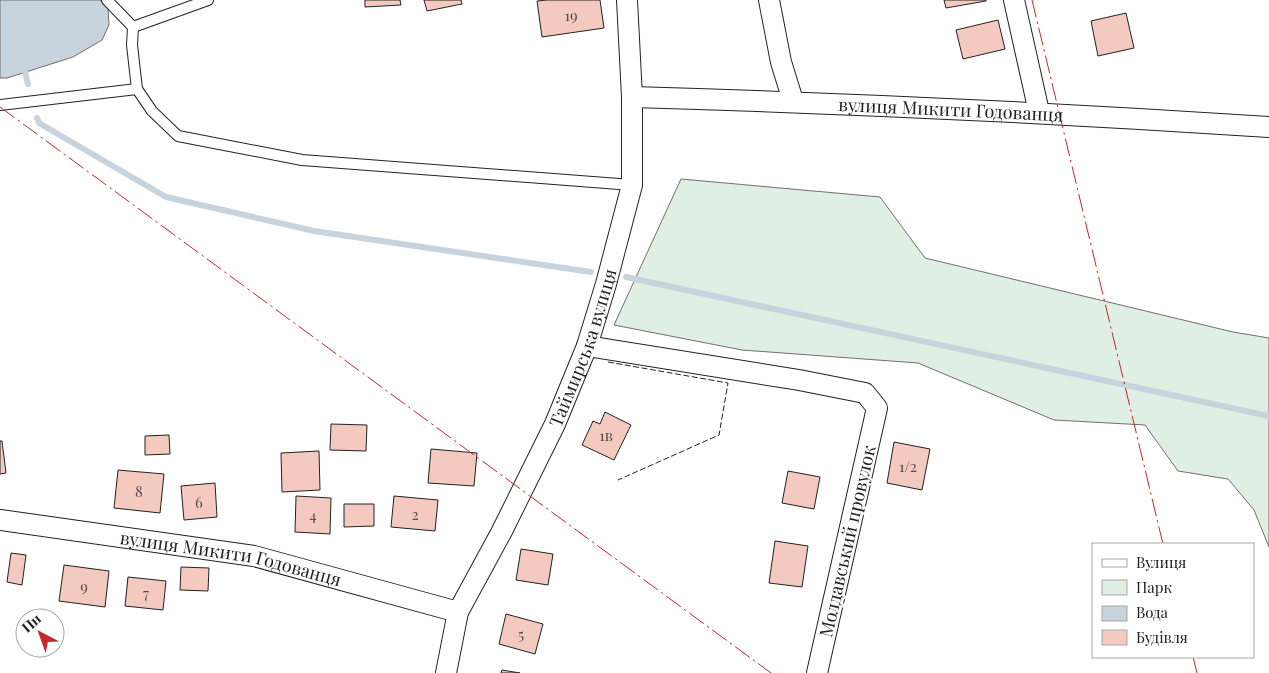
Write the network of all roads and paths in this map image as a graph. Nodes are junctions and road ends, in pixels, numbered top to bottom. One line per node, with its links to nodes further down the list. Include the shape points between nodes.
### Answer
1 (107, 0): 6 (lane)
2 (208, 0): 6 (lane)
3 (627, 0): 8 (street, Таймирська вулиця)
4 (769, 0): 9 (street, via 781,62)
5 (1014, 0): 11 (street)
6 (133, 27): 7 (lane)
7 (137, 89): 10 (lane); 13 (lane, via 152,111 178,136 302,160)
8 (632, 98): 9 (street, вулиця Микити Годованця); 13 (street, Таймирська вулиця)
9 (793, 102): 11 (street, вулиця Микити Годованця)
10 (0, 105)
11 (1039, 112): 12 (street, вулиця Микити Годованця)
12 (1269, 126)
13 (632, 185): 14 (street, Таймирська вулиця)
14 (587, 346): 16 (street, Таймирська вулиця, via 555,424); 18 (street, Молдавський провулок, via 865,393 876,408)
15 (0, 520): 16 (street, вулиця Микити Годованця, via 254,556)
16 (458, 612): 17 (street, Таймирська вулиця)
17 (446, 673)
18 (817, 673)

